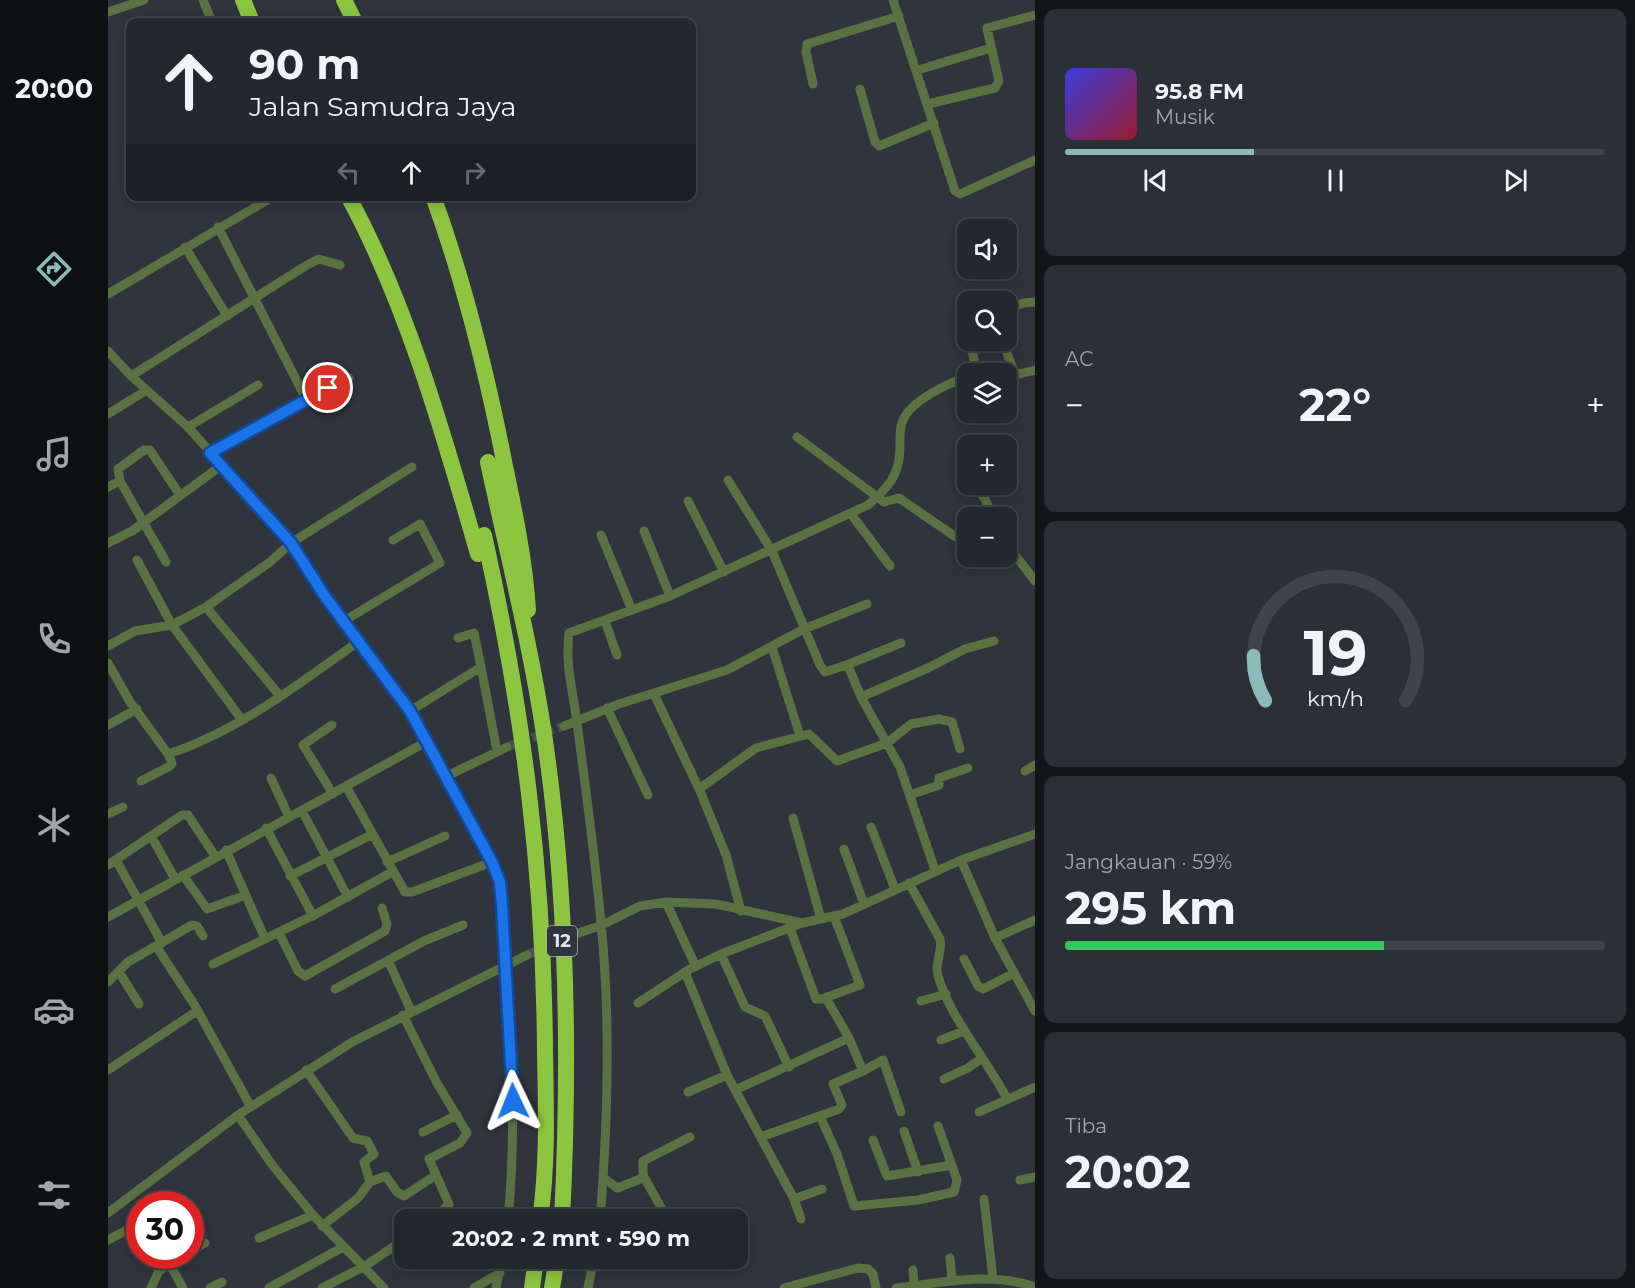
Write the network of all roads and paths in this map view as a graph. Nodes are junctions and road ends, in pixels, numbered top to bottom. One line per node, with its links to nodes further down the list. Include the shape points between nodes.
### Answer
1 (144, 0): 6 (street)
2 (203, 0): 9 (street)
3 (243, 0): 10 (highway)
4 (344, 0): 11 (highway)
5 (893, 0): 8 (street)
6 (108, 12)
7 (1035, 15): 12 (street, via 989,26 986,30)
8 (899, 16): 13 (street); 14 (street, via 807,44)
9 (210, 18)
10 (250, 18)
11 (353, 18)
12 (991, 48): 13 (street); 16 (street, via 999,81 995,87)
13 (918, 70): 16 (street)
14 (813, 84)
15 (860, 88): 17 (street, via 879,146)
16 (928, 104): 17 (street)
17 (934, 123): 18 (street, via 955,191 960,194)
18 (1035, 160)
19 (263, 201): 22 (street)
20 (350, 201): 87 (highway, via 391,290 440,428)
21 (435, 201): 85 (highway, via 461,280 500,441 526,569)
22 (218, 227): 23 (street); 26 (street)
23 (185, 248): 25 (street); 29 (street)
24 (340, 265): 26 (street, via 320,259)
25 (108, 294)
26 (253, 298): 29 (street); 38 (street)
27 (1035, 302): 28 (street)
28 (1017, 305)
29 (227, 316): 33 (street)
30 (108, 351): 33 (street)
31 (1035, 370): 32 (street)
32 (1017, 373)
33 (131, 376): 37 (street)
34 (349, 378): 38 (street)
35 (957, 382): 50 (street, via 920,402 903,420 896,474)
36 (258, 385): 40 (street)
37 (147, 390): 39 (street); 40 (street)
38 (306, 399): 42 (street)
39 (108, 414)
40 (188, 427): 42 (street)
41 (797, 437): 50 (street)
42 (210, 453): 44 (street)
43 (488, 462): 85 (highway)
44 (222, 465): 49 (street); 60 (street)
45 (412, 467): 60 (street)
46 (728, 480): 61 (street)
47 (120, 481): 48 (street); 49 (street, via 118,469 144,450 150,450); 53 (street)
48 (108, 487)
49 (180, 495): 53 (street)
50 (878, 496): 52 (street); 57 (street, via 886,502 899,498)
51 (688, 501): 66 (street)
52 (851, 514): 61 (street); 65 (street)
53 (143, 524): 59 (street); 64 (street)
54 (644, 531): 68 (street)
55 (484, 535): 87 (highway)
56 (601, 535): 71 (street)
57 (957, 538)
58 (393, 540): 72 (street, via 420,524 440,563)
59 (108, 543)
60 (291, 543): 70 (street); 72 (street)
61 (772, 551): 66 (street); 75 (street)
62 (1017, 557): 67 (street)
63 (136, 560): 74 (street)
64 (166, 562)
65 (890, 566)
66 (724, 572): 68 (street)
67 (1035, 581)
68 (670, 596): 71 (street)
69 (867, 604): 75 (street)
70 (206, 607): 74 (street); 89 (street)
71 (632, 610): 73 (street)
72 (344, 621): 77 (street)
73 (605, 621): 82 (street); 95 (street, via 569,633 566,660)
74 (172, 625): 80 (street, via 135,631); 94 (street)
75 (804, 629): 81 (street); 84 (street, via 825,672)
76 (458, 638): 86 (street, via 474,633)
77 (359, 641): 89 (street); 93 (street)
78 (994, 641): 90 (street, via 965,649)
79 (901, 643): 84 (street)
80 (108, 646)
81 (772, 647): 88 (street, via 727,670); 99 (street)
82 (617, 655)
83 (108, 663): 92 (street)
84 (849, 664): 90 (street)
85 (532, 665): 224 (highway, 12, via 551,786 559,875 566,1007)
86 (481, 667): 93 (street); 104 (street)
87 (514, 676): 223 (highway, 12, via 534,812 540,894 546,1111)
88 (654, 694): 91 (street); 113 (street)
89 (280, 696): 94 (street)
90 (861, 697): 101 (street)
91 (607, 708): 95 (street); 115 (street)
92 (137, 709): 96 (street); 105 (street)
93 (410, 711): 100 (street)
94 (242, 720): 105 (street, via 210,740)
95 (577, 720): 98 (street); 156 (street)
96 (108, 725)
97 (332, 725): 114 (street, via 303,745)
98 (564, 726)
99 (800, 736): 101 (street, via 809,734 837,760); 113 (street, via 756,748)
100 (426, 742): 109 (street); 112 (street)
101 (886, 743): 103 (street, via 911,724 946,719 952,722); 116 (street)
102 (507, 747): 104 (street)
103 (960, 749)
104 (498, 751): 109 (street)
105 (168, 754): 111 (street, via 170,766)
106 (1035, 765): 108 (street)
107 (968, 768): 116 (street, via 939,778 939,785)
108 (1025, 771)
109 (447, 776): 134 (street)
110 (271, 778): 120 (street)
111 (141, 781)
112 (346, 786): 114 (street); 124 (street)
113 (699, 789): 148 (street, via 726,855)
114 (333, 794): 118 (street)
115 (648, 795)
116 (910, 795): 136 (street)
117 (123, 807): 119 (street)
118 (302, 811): 120 (street); 130 (street)
119 (108, 814)
120 (290, 817): 123 (street)
121 (793, 818): 152 (street)
122 (871, 827): 141 (street)
123 (266, 828): 129 (street); 138 (street)
124 (371, 834): 130 (street); 133 (street)
125 (1035, 834): 132 (street)
126 (151, 836): 131 (street, via 172,819 188,815); 135 (street); 139 (street)
127 (445, 836): 133 (street)
128 (844, 849): 146 (street)
129 (226, 850): 131 (street); 142 (street)
130 (328, 855): 138 (street); 143 (street)
131 (215, 856): 139 (street)
132 (960, 860): 136 (street); 161 (street)
133 (387, 862): 137 (street)
134 (492, 862): 137 (street, via 408,892 402,890); 169 (street, via 500,882)
135 (112, 863): 144 (street)
136 (935, 870): 140 (street)
137 (392, 872): 143 (street)
138 (290, 876): 149 (street)
139 (179, 877): 142 (street, via 207,909); 144 (street)
140 (909, 883): 141 (street); 176 (street, via 940,939 942,947 936,968)
141 (895, 890): 146 (street)
142 (246, 895): 162 (street)
143 (348, 897): 149 (street)
144 (137, 900): 151 (street); 163 (street)
145 (666, 902): 148 (street, via 716,904); 156 (street, via 639,906); 170 (street)
146 (864, 904): 150 (street)
147 (382, 908): 158 (street, via 385,931 305,976 298,972)
148 (741, 910): 154 (street)
149 (312, 916): 158 (street)
150 (834, 916): 152 (street); 177 (street, via 860,985)
151 (108, 917)
152 (821, 919): 154 (street)
153 (1035, 920): 161 (street)
154 (802, 923): 157 (street)
155 (462, 925): 167 (street)
156 (602, 925): 159 (street); 215 (street, via 607,1054)
157 (789, 928): 164 (street); 177 (street, via 816,999)
158 (279, 933): 162 (street)
159 (576, 934)
160 (203, 936): 163 (street, via 194,924)
161 (995, 938): 173 (street)
162 (265, 939): 168 (street)
163 (159, 944): 171 (street, via 128,962); 181 (street)
164 (721, 954): 170 (street); 188 (street, via 745,1007 765,1016)
165 (527, 955): 169 (street)
166 (964, 959): 173 (street, via 983,989)
167 (388, 960): 175 (street); 183 (street)
168 (213, 964)
169 (507, 965): 183 (street); 222 (street, via 513,1123)
170 (695, 965): 172 (street)
171 (119, 972): 174 (street); 180 (street)
172 (685, 972): 179 (street); 192 (street)
173 (1014, 973): 182 (street)
174 (108, 982)
175 (335, 989)
176 (946, 994): 178 (street); 184 (street)
177 (826, 998): 185 (street)
178 (921, 1000)
179 (638, 1003)
180 (140, 1004)
181 (197, 1011): 189 (street); 198 (street)
182 (1035, 1011)
183 (407, 1013): 190 (street); 202 (street, via 437,1083)
184 (964, 1031): 186 (street); 187 (street)
185 (849, 1038): 188 (street); 191 (street)
186 (941, 1040)
187 (982, 1058): 193 (street); 197 (street)
188 (789, 1067): 195 (street)
189 (108, 1070)
190 (306, 1070): 198 (street); 217 (street, via 353,1138 369,1143 374,1154 364,1162)
191 (863, 1071): 199 (street, via 883,1060); 203 (street, via 833,1084 842,1105)
192 (727, 1075): 195 (street); 196 (street)
193 (944, 1079)
194 (1035, 1087): 197 (street)
195 (735, 1090): 208 (street)
196 (688, 1092)
197 (1007, 1099): 200 (street)
198 (251, 1107): 201 (street)
199 (901, 1112)
200 (979, 1112)
201 (238, 1115): 227 (street); 228 (street)
202 (457, 1115): 206 (street); 212 (street, via 467,1136 430,1158)
203 (820, 1116): 208 (street); 210 (street, via 854,1206 954,1192 957,1180)
204 (938, 1126): 210 (street)
205 (904, 1131): 211 (street)
206 (423, 1132)
207 (690, 1137): 214 (street, via 643,1161)
208 (760, 1137): 219 (street)
209 (873, 1140): 211 (street, via 887,1176)
210 (952, 1165): 211 (street)
211 (918, 1172)
212 (436, 1175): 217 (street, via 404,1196 386,1176); 221 (street, via 449,1205)
213 (1035, 1176): 216 (street)
214 (644, 1177): 215 (street, via 618,1188); 226 (street)
215 (604, 1178): 225 (street)
216 (1020, 1180)
217 (370, 1182): 230 (street, via 358,1198)
218 (822, 1189): 219 (street)
219 (794, 1199): 229 (street)
220 (984, 1199): 247 (street)
221 (445, 1209)
222 (509, 1209)
223 (541, 1209)
224 (563, 1209)
225 (601, 1209)
226 (662, 1209)
227 (108, 1213)
228 (313, 1215): 230 (street); 232 (street)
229 (801, 1219)
230 (322, 1226): 235 (street)
231 (126, 1230): 233 (street)
232 (259, 1238)
233 (108, 1240)
234 (394, 1246): 237 (street)
235 (343, 1247): 237 (street); 256 (street)
236 (950, 1258): 248 (street)
237 (365, 1266): 257 (street); 258 (street)
238 (160, 1269): 253 (street)
239 (173, 1269): 254 (street)
240 (501, 1269): 245 (street)
241 (535, 1269): 261 (highway)
242 (555, 1269): 262 (highway)
243 (592, 1269): 263 (street)
244 (913, 1270): 250 (street)
245 (500, 1273): 259 (street); 260 (street)
246 (825, 1277): 264 (street); 265 (street); 266 (street, via 868,1269)
247 (993, 1279): 248 (street); 252 (street)
248 (952, 1280): 251 (street)
249 (222, 1281): 255 (street)
250 (914, 1286): 251 (street); 267 (street)
251 (925, 1286)
252 (1035, 1287)
253 (152, 1288)
254 (183, 1288)
255 (210, 1288)
256 (269, 1288)
257 (322, 1288)
258 (384, 1288)
259 (474, 1288)
260 (496, 1288)
261 (532, 1288)
262 (552, 1288)
263 (588, 1288)
264 (784, 1288)
265 (828, 1288)
266 (876, 1288)
267 (896, 1288)

